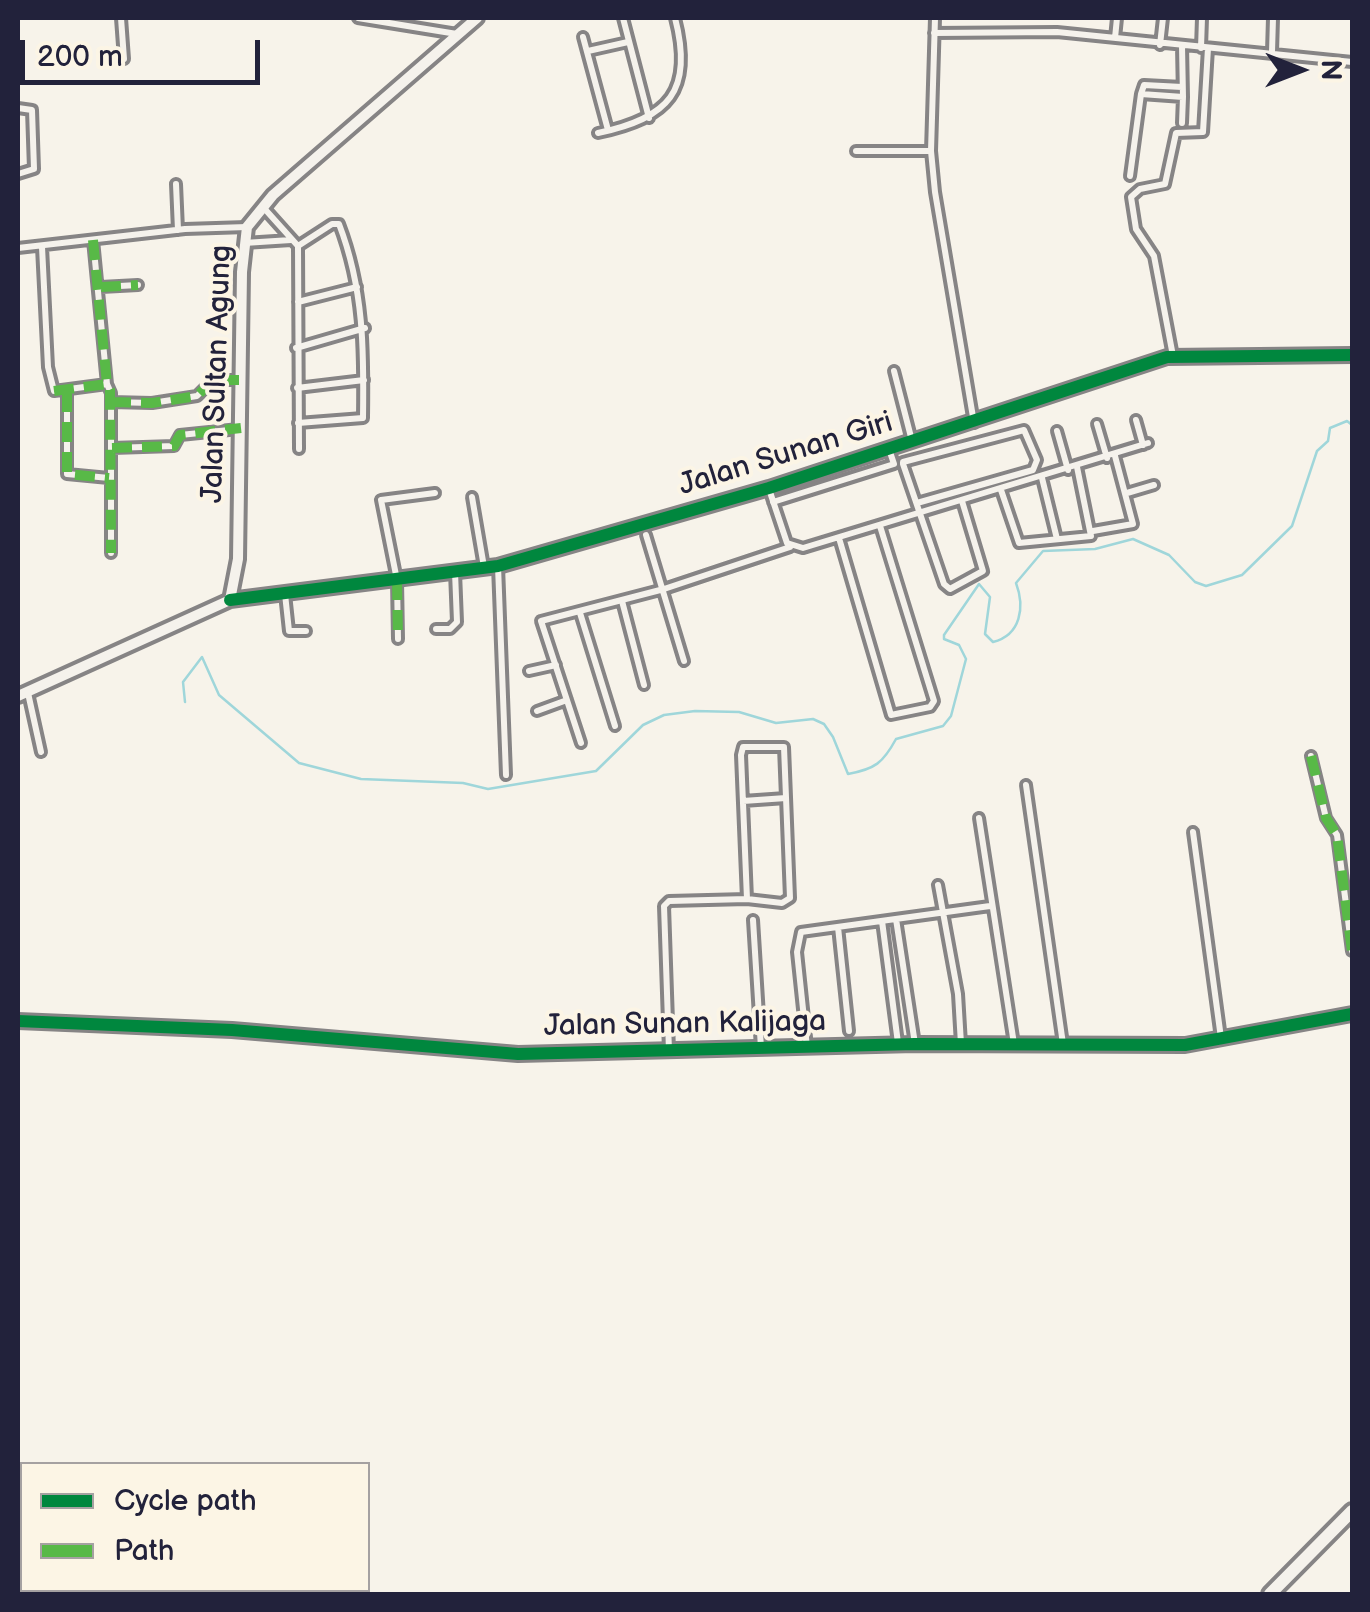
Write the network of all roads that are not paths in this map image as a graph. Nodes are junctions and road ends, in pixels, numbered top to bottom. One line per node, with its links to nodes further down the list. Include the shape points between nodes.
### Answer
1 (121, 18): 21 (street)
2 (358, 18): 11 (street)
3 (478, 18): 11 (street, Jalan Sultan Agung)
4 (622, 18): 15 (street)
5 (675, 18): 27 (street, via 683,51 679,84)
6 (935, 18): 12 (street)
7 (1117, 18): 14 (street)
8 (1163, 18): 16 (street)
9 (1202, 18): 18 (street)
10 (1273, 18): 20 (street)
11 (458, 34): 36 (street, Jalan Sultan Agung)
12 (934, 34): 14 (street); 32 (street)
13 (583, 37): 19 (street)
14 (1115, 38): 16 (street)
15 (628, 42): 19 (street); 27 (street)
16 (1160, 45): 17 (street)
17 (1182, 46): 18 (street); 23 (street)
18 (1204, 48): 20 (street); 51 (street, via 1203,132 1176,133 1164,184 1130,198 1136,230 1154,256)
19 (588, 51): 29 (street)
20 (1272, 52): 22 (street)
21 (124, 60)
22 (1352, 62)
23 (1182, 86): 24 (street, via 1144,85); 25 (street)
24 (1141, 94): 25 (street); 34 (street)
25 (1183, 96): 28 (street)
26 (18, 108): 33 (street, via 32,110 34,169)
27 (649, 119): 29 (street)
28 (1182, 123)
29 (608, 130): 30 (street)
30 (598, 132)
31 (856, 151): 32 (street)
32 (932, 151): 60 (street)
33 (18, 174)
34 (1130, 176)
35 (176, 184): 38 (street)
36 (264, 207): 37 (street, Jalan Sultan Agung); 41 (street)
37 (248, 227): 38 (street); 40 (street, Jalan Sultan Agung)
38 (178, 230): 39 (street)
39 (93, 240): 42 (street); 46 (street)
40 (244, 242): 41 (street); 53 (street, Jalan Sultan Agung)
41 (295, 243): 45 (street, via 339,224); 47 (street)
42 (42, 247): 43 (street); 57 (street, via 49,378 54,391)
43 (18, 248)
44 (138, 285): 46 (street)
45 (357, 287): 47 (street); 48 (street)
46 (101, 288): 55 (street)
47 (298, 302): 49 (street)
48 (365, 328): 49 (street); 54 (street)
49 (296, 348): 56 (street)
50 (1352, 355): 51 (street, Jalan Sunan Giri)
51 (1173, 356): 60 (street, Jalan Sunan Giri)
52 (894, 371): 65 (street)
53 (239, 380): 58 (street, via 212,380 198,396); 63 (street, Jalan Sultan Agung)
54 (364, 380): 56 (street); 61 (street, via 362,420)
55 (107, 384): 57 (street); 58 (street)
56 (297, 388): 61 (street)
57 (67, 392): 71 (street, via 67,474)
58 (111, 402): 66 (street)
59 (1136, 420): 69 (street, via 1146,444)
60 (974, 423): 65 (street, Jalan Sunan Giri)
61 (298, 424): 67 (street)
62 (1097, 424): 69 (street)
63 (241, 428): 66 (street, via 180,435 174,446); 96 (street, Jalan Sultan Agung, via 238,559)
64 (1056, 431): 70 (street)
65 (912, 442): 68 (street, Jalan Sunan Giri)
66 (112, 448): 71 (street)
67 (298, 449)
68 (888, 450): 74 (street, Jalan Sunan Giri); 80 (street, via 894,464)
69 (1111, 457): 70 (street); 77 (street)
70 (1072, 469): 72 (street); 84 (street)
71 (109, 478): 89 (street)
72 (1042, 478): 75 (street); 87 (street)
73 (1154, 485): 77 (street)
74 (768, 488): 80 (street); 90 (street, Jalan Sunan Giri)
75 (1002, 490): 79 (street); 87 (street, via 1019,542)
76 (435, 493): 93 (street, via 381,500)
77 (1127, 494): 84 (street, via 1133,524)
78 (472, 497): 91 (street)
79 (962, 501): 82 (street); 82 (street, via 983,571 954,588 944,584)
80 (773, 502): 88 (street)
81 (917, 503): 81 (street, via 904,462 1016,429 1028,434 1038,464 1033,470); 82 (street)
82 (921, 514): 83 (street)
83 (880, 526): 86 (street); 86 (street, via 930,707 892,714)
84 (1093, 531): 87 (street)
85 (646, 535): 94 (street)
86 (838, 538): 88 (street)
87 (1056, 539)
88 (790, 547): 94 (street)
89 (111, 553)
90 (498, 566): 91 (street, Jalan Sunan Giri); 113 (street)
91 (484, 568): 92 (street, Jalan Sunan Giri)
92 (455, 572): 93 (street, Jalan Sunan Giri); 99 (street, via 457,622)
93 (397, 580): 95 (street, Jalan Sunan Giri); 101 (street)
94 (664, 588): 97 (street); 102 (street)
95 (285, 594): 96 (street, Jalan Sunan Giri); 100 (street, via 289,631)
96 (230, 600): 106 (street)
97 (622, 601): 98 (street); 105 (street)
98 (580, 613): 103 (street, via 541,621); 109 (street)
99 (436, 629)
100 (306, 632)
101 (398, 639)
102 (684, 661)
103 (556, 665): 104 (street); 107 (street)
104 (529, 672)
105 (644, 684)
106 (22, 694): 111 (street)
107 (567, 700): 108 (street); 110 (street)
108 (537, 711)
109 (615, 726)
110 (582, 743)
111 (40, 752)
112 (1311, 756): 119 (street)
113 (506, 775)
114 (1026, 784): 139 (street)
115 (786, 798): 116 (street); 116 (street, via 784,747 750,745 742,755); 121 (street, via 790,898)
116 (743, 801): 121 (street)
117 (980, 818): 122 (street)
118 (1193, 832): 136 (street)
119 (1348, 880): 128 (street)
120 (938, 884): 123 (street)
121 (747, 899): 144 (street, via 664,906)
122 (990, 906): 123 (street); 141 (street)
123 (944, 914): 124 (street); 140 (street)
124 (896, 919): 126 (street); 129 (street)
125 (753, 920): 143 (street)
126 (882, 920): 127 (street); 130 (street)
127 (838, 927): 135 (street); 142 (street, via 797,936)
128 (1352, 951)
129 (902, 958): 130 (street); 131 (street)
130 (888, 959): 132 (street)
131 (908, 993): 132 (street); 138 (street)
132 (892, 996): 137 (street)
133 (1352, 1014): 136 (street, Jalan Sunan Kalijaga)
134 (18, 1022): 144 (street, Jalan Sunan Kalijaga, via 232,1030 518,1054)
135 (849, 1032)
136 (1222, 1040): 139 (street, Jalan Sunan Kalijaga)
137 (898, 1044): 138 (street, Jalan Sunan Kalijaga); 142 (street, Jalan Sunan Kalijaga)
138 (916, 1044): 140 (street, Jalan Sunan Kalijaga)
139 (1062, 1044): 141 (street, Jalan Sunan Kalijaga)
140 (961, 1046): 141 (street, Jalan Sunan Kalijaga)
141 (1014, 1046)
142 (807, 1049): 143 (street, Jalan Sunan Kalijaga)
143 (761, 1050): 144 (street, Jalan Sunan Kalijaga)
144 (669, 1051)
145 (1352, 1511): 146 (highway)
146 (1270, 1594)

